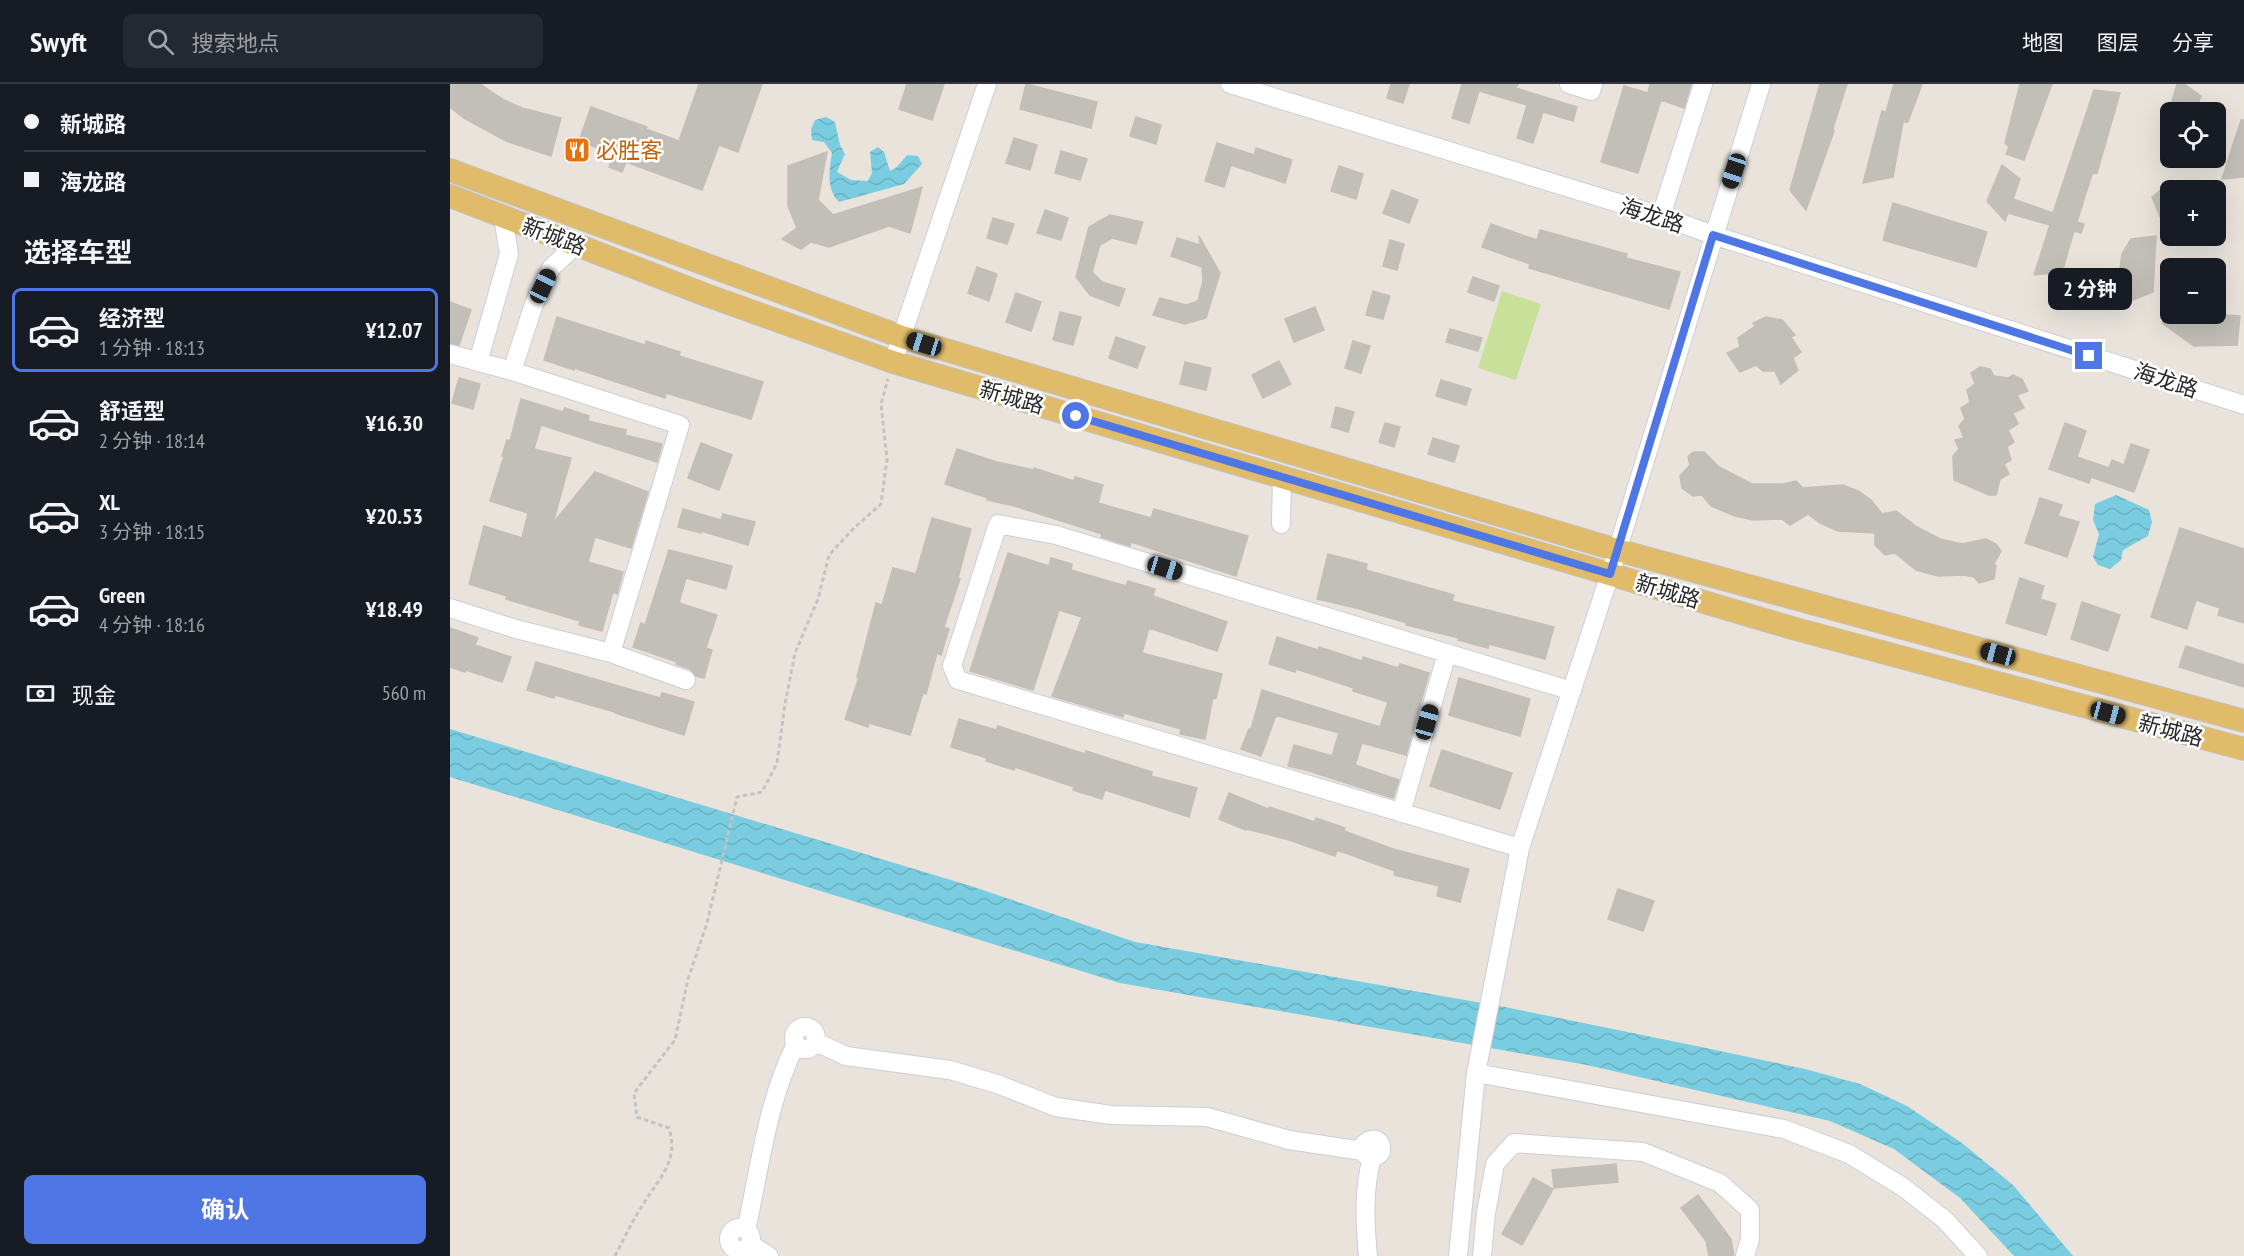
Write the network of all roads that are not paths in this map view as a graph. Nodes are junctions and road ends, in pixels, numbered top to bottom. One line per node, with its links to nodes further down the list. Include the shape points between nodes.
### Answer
1 (987, 84): 13 (street)
2 (1230, 84): 9 (street, 海龙路)
3 (1569, 84): 4 (street, via 1591,91)
4 (1593, 84)
5 (1703, 84): 9 (street)
6 (1760, 84): 11 (street)
7 (450, 170): 13 (main road, 新城路)
8 (450, 196): 10 (main road, 新城路)
9 (1661, 216): 11 (street, 海龙路)
10 (503, 217): 12 (main road, 新城路); 15 (street, via 509,254)
11 (1713, 235): 18 (street, 海龙路); 21 (street)
12 (576, 245): 16 (main road, 新城路); 17 (street, via 551,268 534,304)
13 (902, 337): 16 (street); 21 (main road, 新城路)
14 (450, 354): 15 (street)
15 (478, 362): 17 (street)
16 (893, 362): 19 (main road, 新城路)
17 (512, 371): 24 (street, via 680,425)
18 (2244, 405)
19 (1282, 477): 20 (street); 22 (main road, 新城路)
20 (1281, 524)
21 (1617, 550): 22 (street); 28 (main road, 新城路)
22 (1610, 574): 27 (street); 29 (main road, 新城路, via 1791,628)
23 (450, 608): 24 (street)
24 (611, 652): 26 (street)
25 (1447, 653): 27 (street); 30 (street); 30 (street, via 1056,535 998,524 952,666 958,680)
26 (686, 680)
27 (1572, 691): 31 (street)
28 (2244, 721)
29 (2244, 749)
30 (1401, 813): 31 (street)
31 (1520, 848): 32 (street)
32 (1476, 1073): 36 (street); 39 (street, via 1784,1129 1849,1154 1903,1187 1945,1220)
33 (740, 1244): 34 (street); 35 (street, via 774,1102 789,1058 796,1044 807,1050 816,1042 846,1056 950,1070 1056,1107 1111,1115 1207,1117 1289,1140 1367,1155)
34 (769, 1256)
35 (1368, 1256)
36 (1458, 1256)
37 (1482, 1256): 38 (street, via 1495,1164 1514,1143 1643,1152 1720,1183 1750,1210 1750,1239)
38 (1745, 1256)
39 (1978, 1256)

